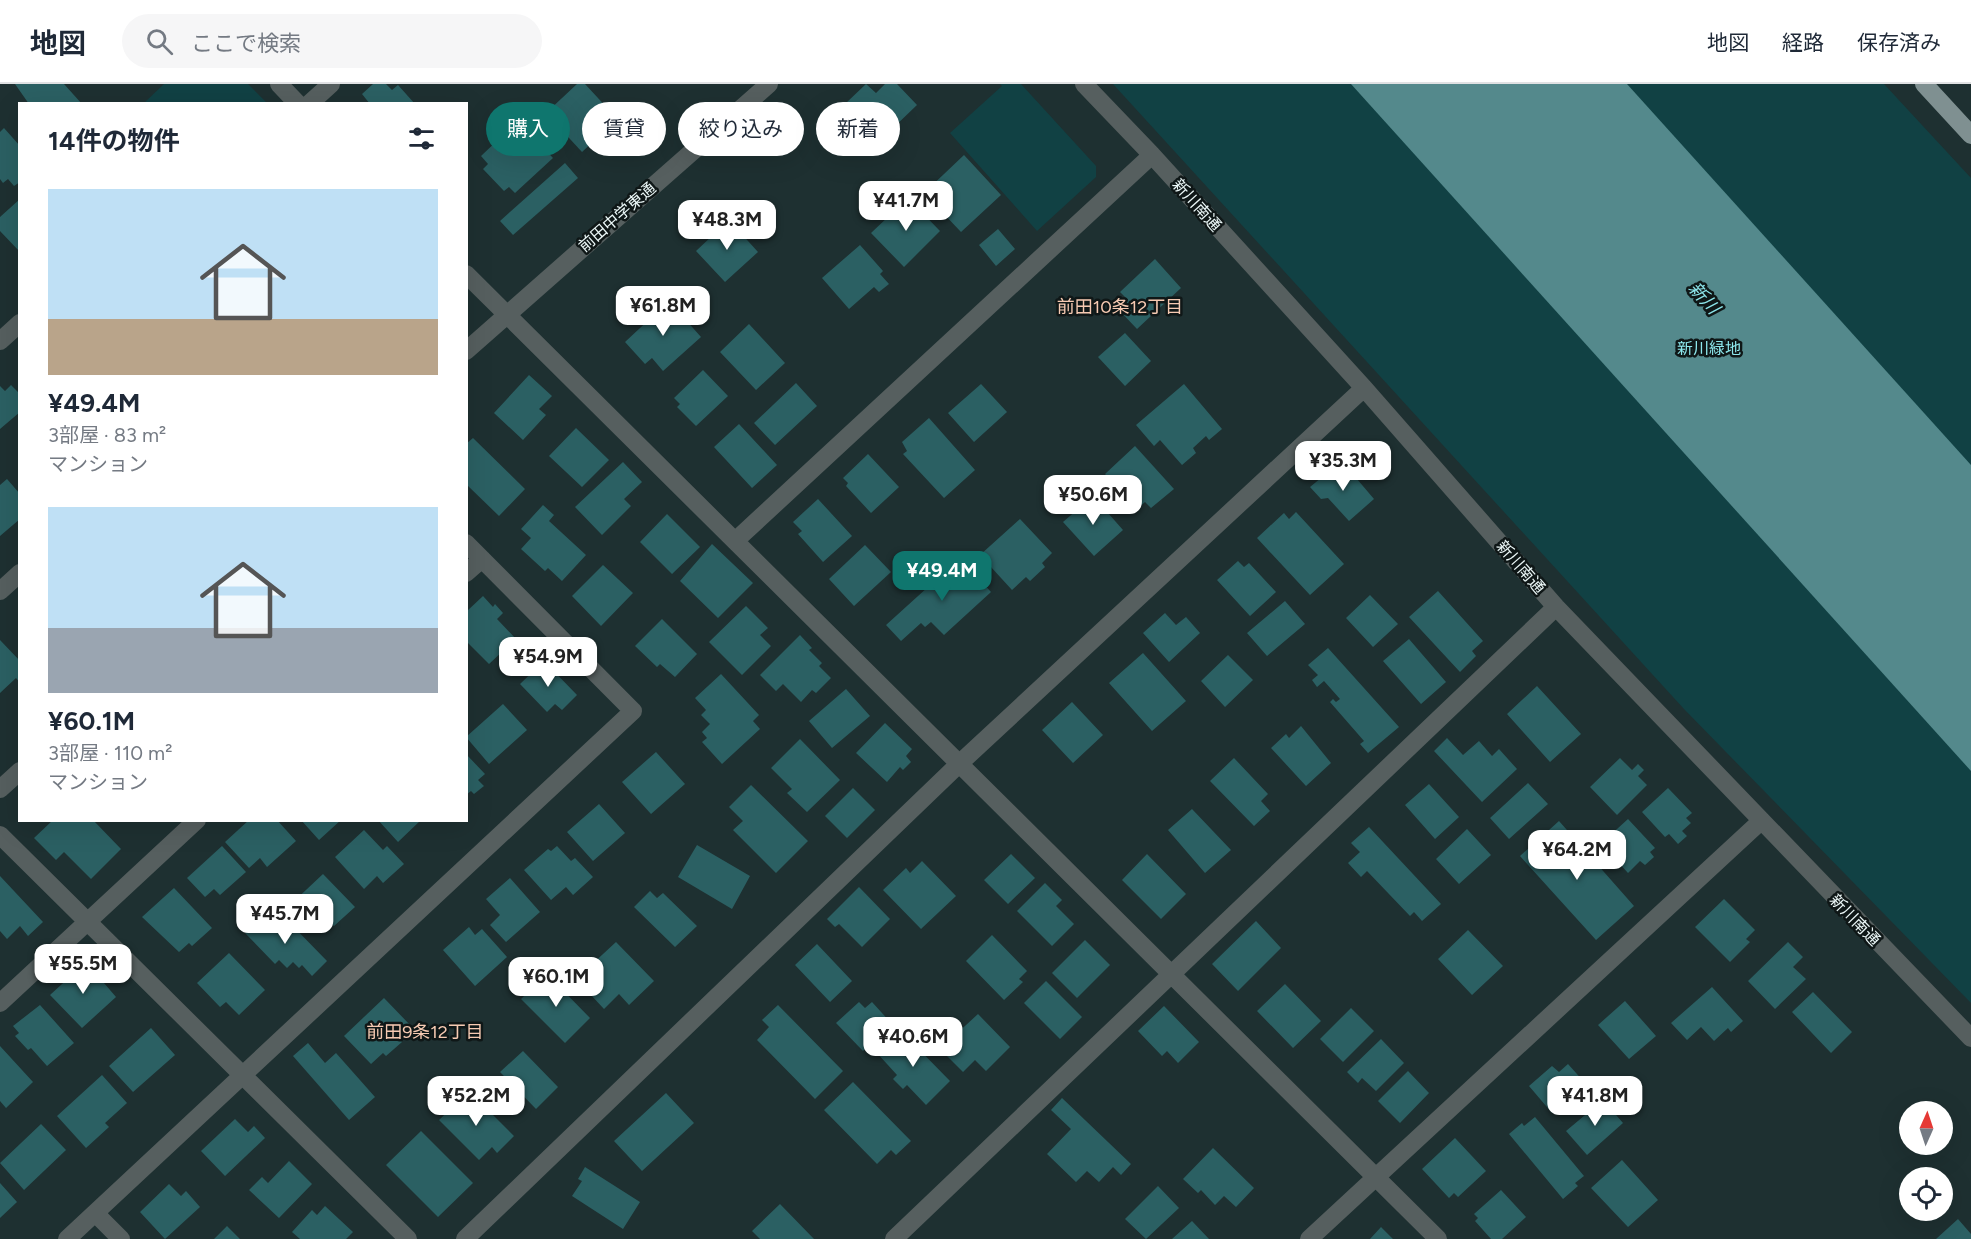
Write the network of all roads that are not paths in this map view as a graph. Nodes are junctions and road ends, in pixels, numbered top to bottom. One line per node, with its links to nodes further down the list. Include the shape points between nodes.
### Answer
1 (279, 84): 6 (street)
2 (330, 84): 7 (street)
3 (769, 84): 11 (street, 前田中学東通)
4 (1084, 84): 9 (street, 新川南通)
5 (1924, 84): 8 (main road)
6 (296, 102)
7 (311, 102)
8 (1971, 135)
9 (1152, 155): 15 (street, 新川南通); 16 (street)
10 (468, 276): 11 (street)
11 (506, 314): 14 (street, 前田中学東通); 16 (street)
12 (18, 325): 13 (street)
13 (0, 341)
14 (468, 349)
15 (1364, 388): 22 (street, 新川南通); 23 (street)
16 (735, 541): 23 (street)
17 (468, 545): 18 (street)
18 (482, 559): 19 (street); 33 (street, via 633,711)
19 (468, 571)
20 (18, 575): 21 (street)
21 (0, 591)
22 (1556, 607): 26 (street, 新川南通); 30 (street)
23 (960, 763): 30 (street); 39 (street)
24 (18, 773): 25 (street)
25 (0, 789)
26 (1761, 820): 32 (street, 新川南通); 34 (street)
27 (195, 822): 29 (street)
28 (0, 835): 29 (street)
29 (88, 921): 31 (street); 33 (street)
30 (1172, 974): 34 (street); 40 (street)
31 (0, 1003)
32 (1971, 1038)
33 (244, 1075): 35 (street); 38 (street)
34 (1374, 1176): 41 (street); 42 (street)
35 (96, 1214): 36 (street); 37 (street)
36 (67, 1239)
37 (121, 1239)
38 (408, 1239)
39 (465, 1239)
40 (894, 1239)
41 (1310, 1239)
42 (1438, 1239)

